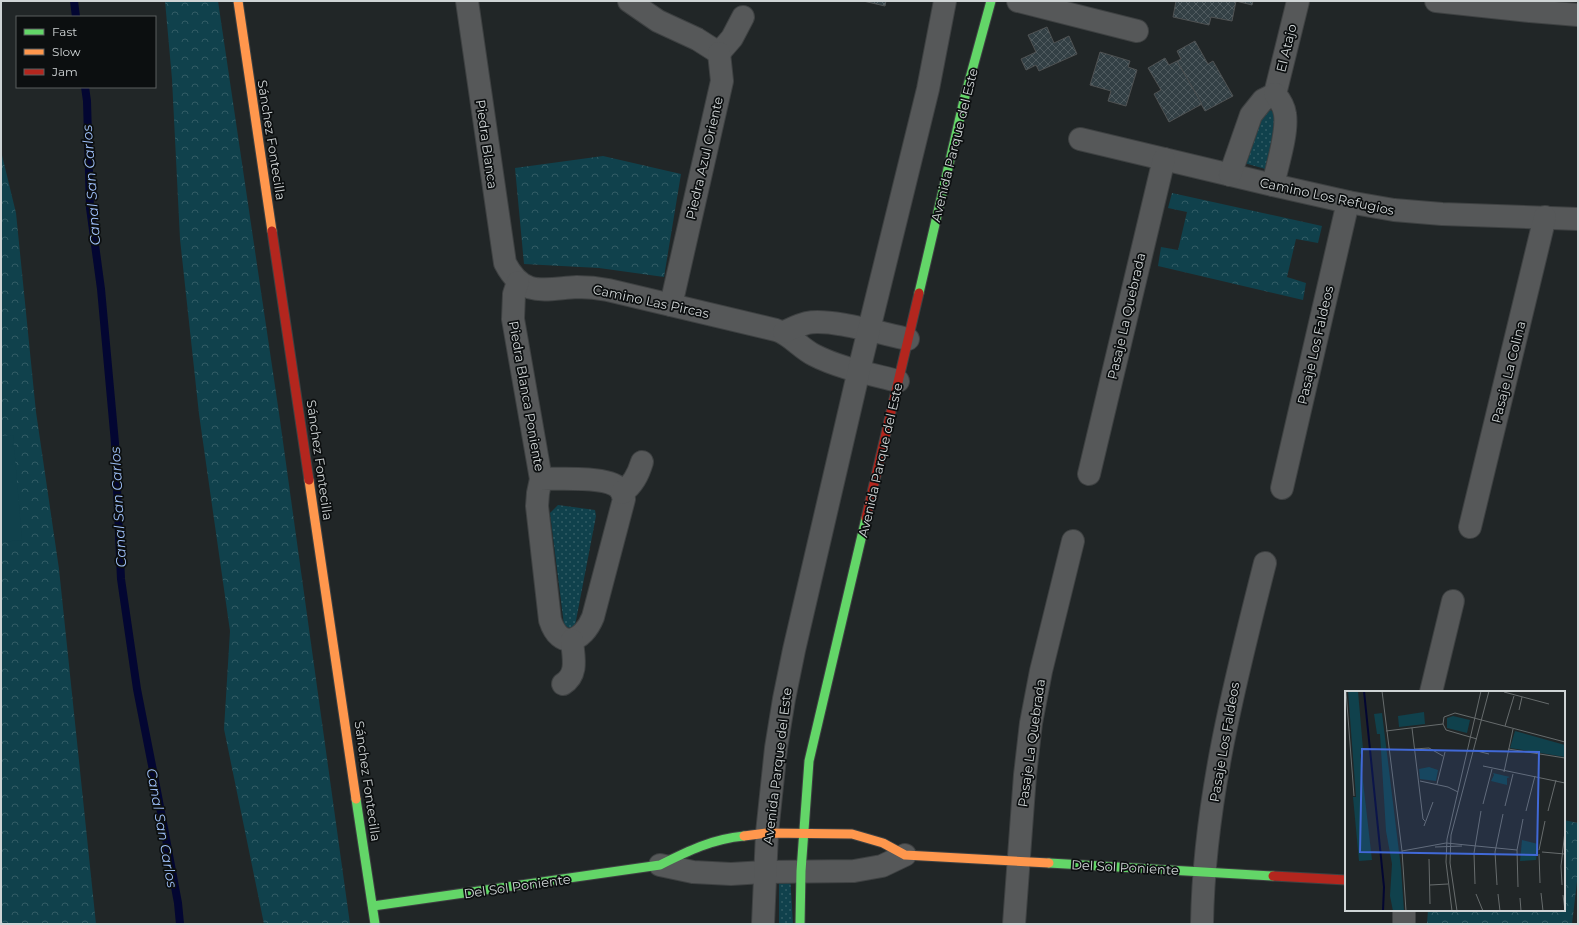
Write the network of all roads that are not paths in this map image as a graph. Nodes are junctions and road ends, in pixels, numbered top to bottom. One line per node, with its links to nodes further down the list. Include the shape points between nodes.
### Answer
1 (238, 1): 49 (street, Sánchez Fontecilla)
2 (467, 1): 21 (street, Piedra Blanca, via 505,263 510,274)
3 (630, 1): 12 (street, via 658,20)
4 (945, 1): 23 (street, Avenida Parque del Este, via 928,89)
5 (991, 1): 25 (street, Avenida Parque del Este, via 964,100)
6 (1018, 1): 11 (street)
7 (1298, 1): 13 (street, El Atajo)
8 (1436, 1): 9 (street, via 1523,11)
9 (1578, 14)
10 (743, 17): 12 (street, via 732,38)
11 (1137, 31)
12 (719, 53): 22 (street, Piedra Azul Oriente, via 722,81)
13 (1275, 94): 16 (street, via 1263,100 1251,115); 17 (street, via 1282,102 1285,114 1280,156)
14 (1080, 139): 15 (street, Camino Los Refugios)
15 (1164, 159): 16 (street, Camino Los Refugios); 29 (street, Pasaje La Quebrada)
16 (1230, 175): 17 (street, Camino Los Refugios)
17 (1273, 185): 18 (street, Camino Los Refugios)
18 (1348, 202): 19 (street, Camino Los Refugios, via 1417,212); 31 (street, Pasaje Los Faldeos)
19 (1545, 217): 20 (street, Camino Los Refugios); 33 (street, Pasaje La Colina)
20 (1578, 219)
21 (518, 282): 22 (street, Camino Las Pircas, via 534,290 597,288); 30 (street, Piedra Blanca Poniente, via 514,294 513,319)
22 (671, 305): 24 (street, Camino Las Pircas)
23 (869, 330): 24 (street, via 822,322 807,323); 25 (street); 26 (street, Avenida Parque del Este)
24 (784, 332): 26 (street, Camino Las Pircas, via 814,355)
25 (908, 339): 27 (street, Avenida Parque del Este)
26 (859, 370): 27 (street, Camino Las Pircas); 41 (street, Avenida Parque del Este, via 792,657 776,748)
27 (898, 381): 40 (street, Avenida Parque del Este, via 809,761)
28 (642, 462): 32 (street, via 632,484)
29 (1089, 474)
30 (541, 479): 32 (street, via 585,479 614,484); 37 (street, Piedra Blanca Poniente, via 537,506 550,620 559,636)
31 (1282, 488)
32 (622, 493): 37 (street, via 624,499 593,617 587,630)
33 (1470, 527)
34 (1073, 541): 43 (street, Pasaje La Quebrada, via 1031,723)
35 (1265, 562): 47 (street, Pasaje Los Faldeos, via 1227,720)
36 (1453, 601): 39 (street)
37 (572, 640): 38 (street, via 574,670 569,681)
38 (563, 684)
39 (1431, 691)
40 (804, 832): 41 (street, Del Sol Poniente); 42 (street, Del Sol Poniente, via 852,834 883,843); 45 (street, Avenida Parque del Este)
41 (767, 833): 44 (street, Del Sol Poniente, via 724,838 690,850); 46 (street, Avenida Parque del Este)
42 (905, 855): 43 (street, Del Sol Poniente); 45 (street, Del Sol Poniente, via 882,866 854,871)
43 (1017, 861): 47 (street, Del Sol Poniente); 54 (street, Pasaje La Quebrada)
44 (660, 865): 46 (street, Del Sol Poniente, via 693,872); 49 (street, Del Sol Poniente)
45 (801, 871): 46 (street, Del Sol Poniente); 53 (street, Avenida Parque del Este)
46 (765, 872): 52 (street, Avenida Parque del Este)
47 (1204, 872): 48 (street, Del Sol Poniente); 55 (street, Pasaje Los Faldeos)
48 (1345, 880)
49 (373, 906): 51 (street, Sánchez Fontecilla)
50 (1404, 911): 56 (street)
51 (375, 924)
52 (763, 924)
53 (800, 924)
54 (1014, 924)
55 (1202, 924)
56 (1404, 924)

